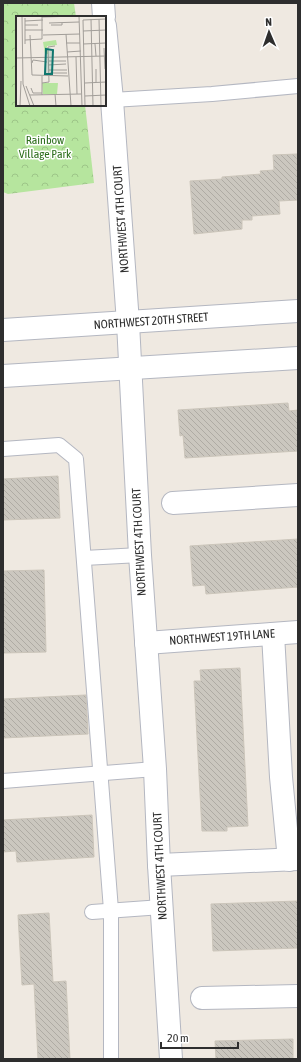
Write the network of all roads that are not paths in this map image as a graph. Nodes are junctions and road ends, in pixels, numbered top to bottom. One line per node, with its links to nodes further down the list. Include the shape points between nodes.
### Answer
1 (103, 3): 2 (street)
2 (104, 16)
3 (106, 37): 5 (street, NORTHWEST 4TH COURT)
4 (298, 86): 5 (lane)
5 (112, 100): 7 (street, NORTHWEST 4TH COURT)
6 (298, 311): 7 (street, NORTHWEST 20TH STREET)
7 (128, 323): 8 (street, NORTHWEST 20TH STREET); 10 (street, NORTHWEST 4TH COURT)
8 (3, 330)
9 (298, 358): 10 (street)
10 (130, 368): 11 (street); 15 (street, NORTHWEST 4TH COURT)
11 (3, 376)
12 (3, 449): 16 (lane, via 59,445 76,459)
13 (298, 495): 14 (street)
14 (173, 503)
15 (140, 555): 16 (lane); 19 (street, NORTHWEST 4TH COURT)
16 (84, 558): 21 (lane)
17 (298, 632): 18 (street, NORTHWEST 19TH LANE)
18 (273, 634): 19 (street, NORTHWEST 19TH LANE); 23 (street, via 282,777)
19 (146, 642): 20 (street, NORTHWEST 4TH COURT)
20 (155, 769): 21 (lane); 24 (street, NORTHWEST 4TH COURT)
21 (101, 774): 22 (lane); 26 (lane)
22 (3, 781)
23 (293, 859): 24 (street)
24 (159, 865): 25 (street, NORTHWEST 4TH COURT)
25 (162, 907): 26 (lane); 31 (street, NORTHWEST 4TH COURT)
26 (111, 910): 27 (lane); 30 (lane)
27 (92, 912)
28 (298, 996): 29 (street)
29 (202, 998)
30 (111, 1059)
31 (171, 1059)

